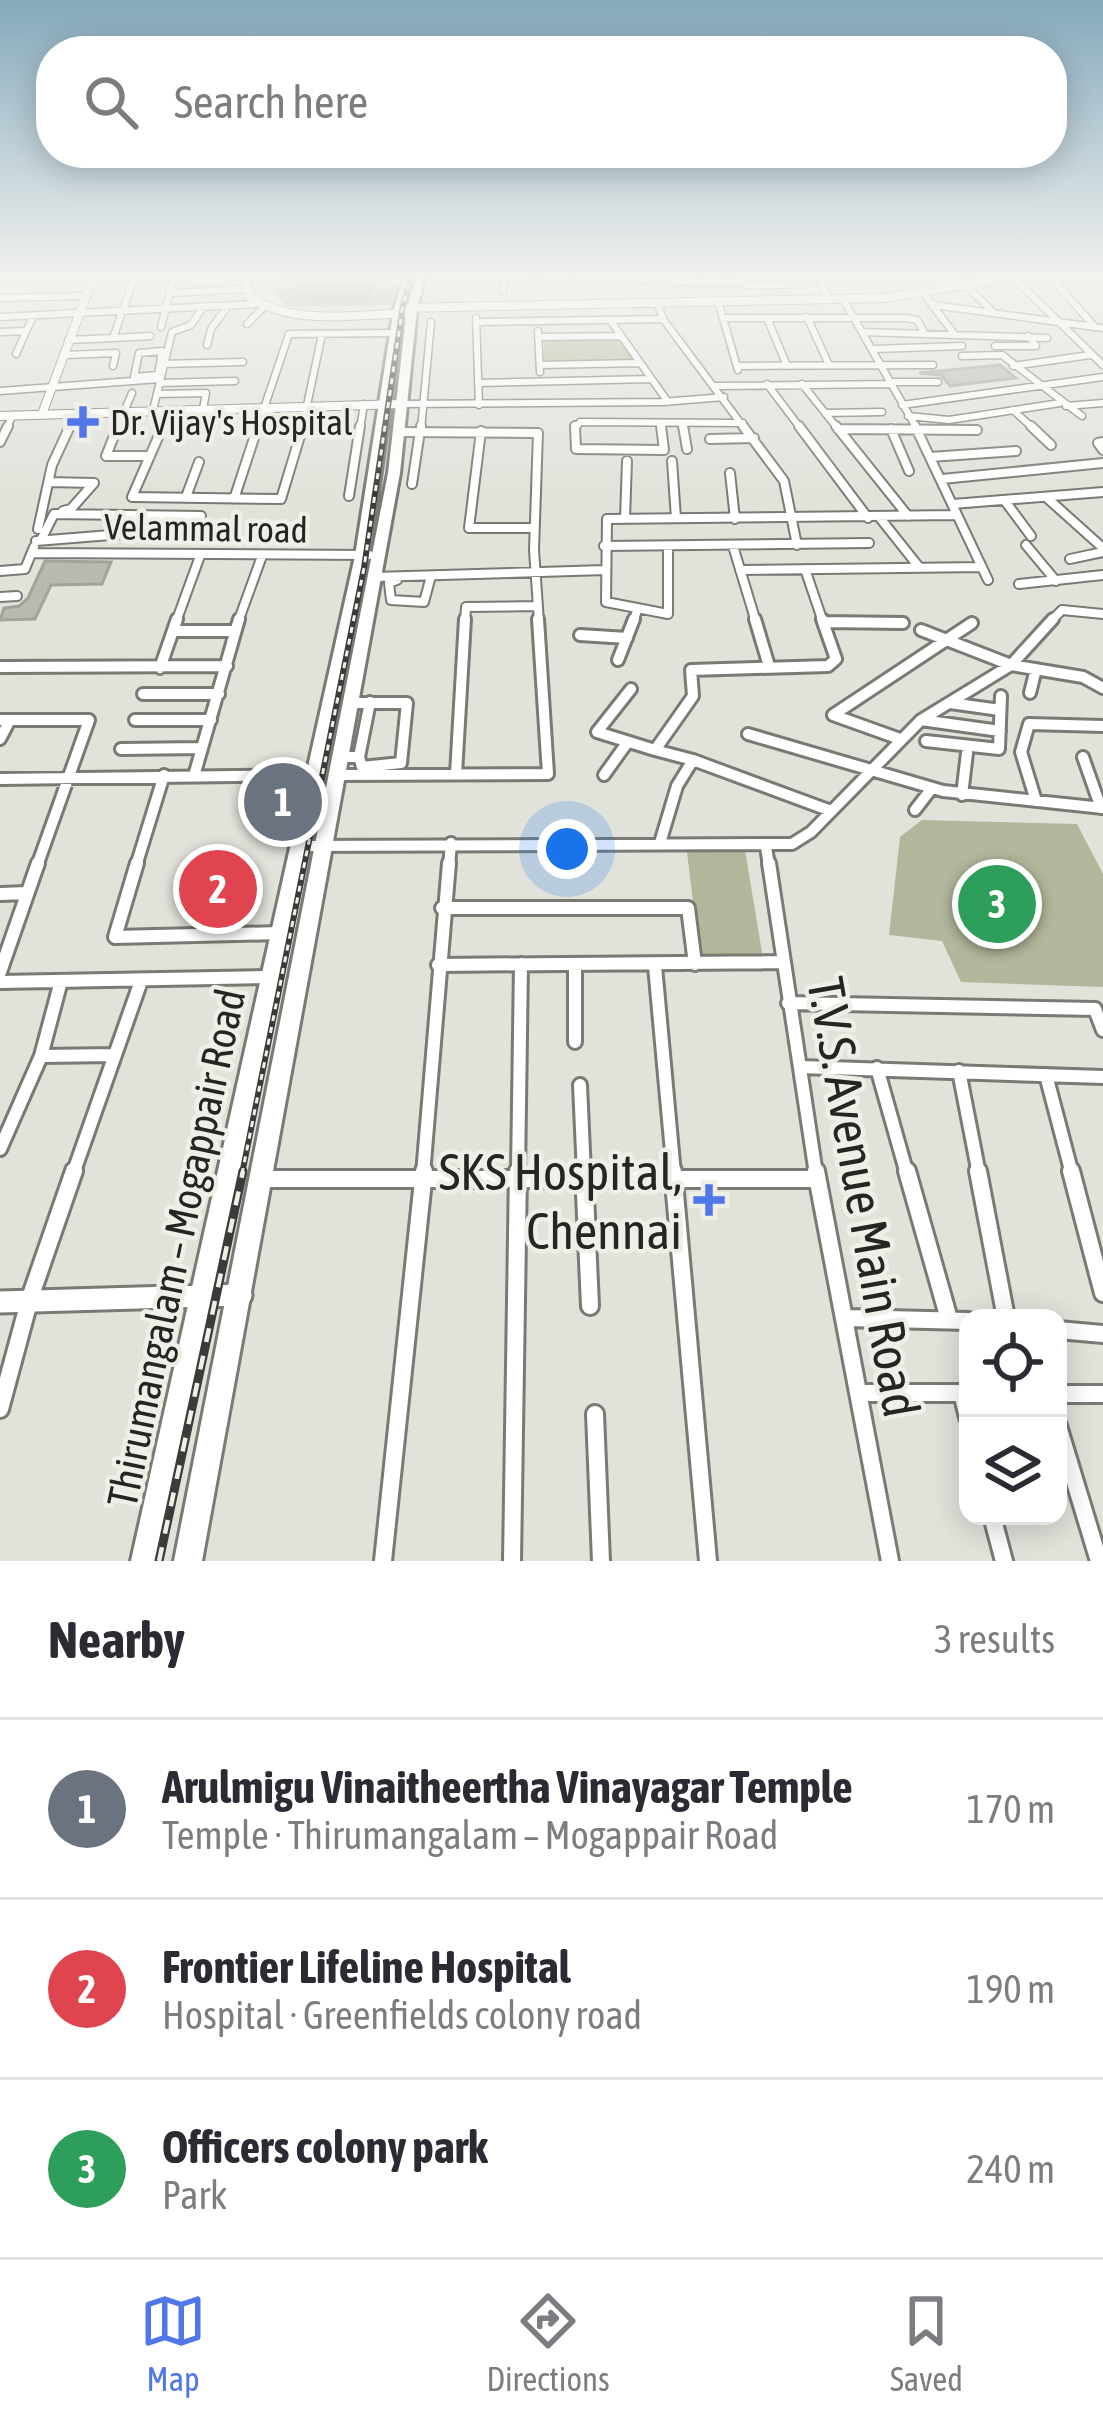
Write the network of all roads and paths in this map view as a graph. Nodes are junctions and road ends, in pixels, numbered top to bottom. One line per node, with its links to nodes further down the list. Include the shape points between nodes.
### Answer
1 (18, 348): 17 (street)
2 (67, 348): 19 (street)
3 (167, 348): 22 (street)
4 (284, 348): 59 (street)
5 (319, 348): 58 (street)
6 (396, 348): 53 (main road, Thirumangalam – Mogappair Road)
7 (428, 348): 54 (street)
8 (477, 348): 38 (street)
9 (539, 348): 26 (street)
10 (629, 348): 21 (street)
11 (686, 348): 44 (street)
12 (732, 348): 29 (street)
13 (779, 348): 30 (street)
14 (822, 348): 27 (street)
15 (1082, 348): 18 (street)
16 (874, 349): 23 (street); 31 (street, via 1001,355)
17 (16, 353)
18 (1090, 355): 25 (street); 31 (street)
19 (65, 356): 28 (street, via 118,353); 46 (street)
20 (243, 362): 22 (street)
21 (640, 363): 26 (street); 34 (street)
22 (161, 364): 33 (street, via 157,376); 33 (street, via 162,351 139,353 133,376); 35 (street)
23 (884, 364): 24 (street); 27 (street); 40 (street)
24 (933, 364)
25 (1102, 364)
26 (540, 365): 37 (street)
27 (830, 365): 30 (street)
28 (113, 366)
29 (737, 366): 30 (street); 43 (street)
30 (787, 366)
31 (1013, 366): 45 (street)
32 (1103, 377): 45 (street)
33 (143, 378): 35 (street); 46 (street)
34 (651, 379): 37 (street); 51 (street)
35 (160, 381): 36 (street); 49 (street)
36 (235, 381)
37 (540, 381): 38 (street)
38 (478, 382): 56 (street)
39 (938, 382): 40 (street)
40 (892, 383): 42 (street); 57 (street)
41 (767, 384): 42 (street); 43 (street); 114 (street)
42 (802, 384): 67 (street)
43 (742, 385): 44 (street)
44 (716, 386): 50 (street)
45 (1039, 386): 55 (street); 57 (street)
46 (52, 387): 47 (street); 68 (street)
47 (0, 391)
48 (132, 393): 64 (street)
49 (157, 394): 60 (street, via 206,393); 61 (street)
50 (724, 397): 51 (street); 75 (street)
51 (668, 402): 56 (street)
52 (1103, 403): 55 (street)
53 (384, 404): 54 (street); 58 (street); 82 (main road, Thirumangalam – Mogappair Road); 101 (street); 131 (main road, Thirumangalam – Mogappair Road)
54 (423, 404): 56 (street); 80 (street)
55 (1063, 404): 63 (street); 72 (street)
56 (479, 405)
57 (902, 405): 71 (street)
58 (309, 406): 59 (street); 104 (street, via 281,499)
59 (265, 407): 60 (street); 104 (street)
60 (203, 409): 62 (street)
61 (153, 410): 62 (street); 64 (street)
62 (170, 410): 89 (street)
63 (1013, 410): 71 (street, via 949,420); 86 (street)
64 (125, 411): 66 (street); 89 (street, via 106,456)
65 (882, 412): 67 (street)
66 (76, 413): 68 (street); 98 (street)
67 (825, 413): 77 (street)
68 (42, 414): 69 (street)
69 (13, 415): 70 (street); 85 (street)
70 (0, 416)
71 (908, 416): 76 (street)
72 (1082, 416)
73 (661, 423): 73 (street, via 580,422 578,451 664,450); 74 (street)
74 (682, 423): 75 (street); 87 (street)
75 (743, 423): 83 (street)
76 (914, 428): 78 (street); 79 (street); 90 (street)
77 (838, 429): 78 (street); 111 (street)
78 (891, 429): 95 (street)
79 (977, 430)
80 (421, 431): 81 (street); 82 (street); 99 (street)
81 (481, 431): 119 (street, via 538,433); 119 (street, via 469,528)
82 (398, 432): 131 (main road, Thirumangalam – Mogappair Road)
83 (754, 438): 84 (street); 113 (street, via 784,482)
84 (710, 439)
85 (0, 442)
86 (1051, 445)
87 (687, 449)
88 (1016, 451): 90 (street)
89 (150, 456): 102 (street, via 132,496)
90 (930, 457): 97 (street)
91 (627, 461): 116 (street)
92 (673, 461): 112 (street)
93 (199, 462): 102 (street)
94 (1103, 464): 97 (street)
95 (909, 471)
96 (730, 473): 118 (street)
97 (943, 479): 106 (street)
98 (49, 482): 107 (street); 107 (street, via 94,482 71,509)
99 (412, 484)
100 (1103, 492): 103 (street)
101 (350, 496)
102 (186, 497): 104 (street)
103 (1046, 497): 105 (street); 129 (street)
104 (234, 499)
105 (1005, 501): 106 (street); 146 (street)
106 (955, 510): 111 (street); 135 (street)
107 (42, 512): 123 (street)
108 (75, 514): 109 (street); 122 (street); 123 (street, via 51,515)
109 (113, 514): 110 (street); 121 (street)
110 (153, 514): 120 (street); 120 (street, via 198,514 200,522)
111 (908, 516): 115 (street)
112 (676, 518): 116 (street); 117 (street)
113 (791, 518): 114 (street); 118 (street); 125 (street)
114 (868, 518): 115 (street)
115 (880, 518): 136 (street)
116 (625, 519): 127 (street, via 607,519)
117 (718, 519): 118 (street); 126 (street)
118 (735, 519)
119 (534, 528): 141 (street)
120 (148, 532): 121 (street)
121 (106, 535): 122 (street)
122 (64, 538): 123 (street)
123 (38, 541): 130 (street)
124 (868, 543): 125 (street)
125 (797, 545): 126 (street)
126 (727, 546): 128 (street); 139 (street)
127 (604, 547): 128 (street); 138 (street)
128 (668, 547): 153 (street, via 669,612)
129 (1103, 550): 134 (street)
130 (33, 553): 132 (street, Velammal road); 140 (street, via 25,569)
131 (370, 555): 133 (street, Velammal road); 144 (main road, Thirumangalam – Mogappair Road); 199 (main road, Thirumangalam – Mogappair Road)
132 (200, 556): 133 (street, Velammal road); 159 (street)
133 (262, 556): 160 (street)
134 (1070, 559)
135 (982, 566): 136 (street); 145 (street)
136 (919, 567): 137 (street)
137 (805, 569): 139 (street); 155 (street)
138 (605, 570): 141 (street); 153 (street, via 606,602)
139 (740, 570): 166 (street)
140 (0, 571)
141 (536, 572): 143 (street); 152 (street)
142 (1103, 575): 146 (street)
143 (430, 576): 144 (street); 150 (street, via 391,581); 150 (street, via 427,601)
144 (374, 577): 151 (main road, Thirumangalam – Mogappair Road)
145 (988, 580)
146 (1055, 580): 147 (street)
147 (1019, 584)
148 (17, 596): 149 (street)
149 (0, 597)
150 (391, 600): 151 (street)
151 (369, 604): 179 (main road, Thirumangalam – Mogappair Road)
152 (538, 606): 201 (street, via 466,602); 201 (street, via 548,774)
153 (637, 611): 162 (street)
154 (1103, 614): 165 (street, via 1062,610)
155 (824, 622): 156 (street); 166 (street, via 833,662)
156 (903, 623)
157 (972, 623): 163 (street)
158 (921, 630): 163 (street)
159 (174, 631): 160 (street); 169 (street)
160 (235, 631): 168 (street)
161 (580, 635): 162 (street)
162 (627, 638): 164 (street)
163 (949, 640): 165 (street); 190 (street, via 833,715)
164 (618, 660)
165 (1011, 665): 170 (street); 180 (street)
166 (770, 666): 172 (street)
167 (0, 667): 169 (street)
168 (227, 667): 169 (street); 177 (street)
169 (160, 668)
170 (1036, 669): 173 (street); 175 (street)
171 (676, 670): 172 (street)
172 (691, 670): 195 (street, via 693,696)
173 (1103, 688)
174 (631, 689): 192 (street, via 597,732)
175 (1030, 693)
176 (142, 694): 177 (street)
177 (218, 694): 184 (street)
178 (1001, 696): 181 (street)
179 (360, 703): 199 (main road, Thirumangalam – Mogappair Road); 199 (street, via 407,703 401,763)
180 (947, 703): 181 (street); 185 (street)
181 (1000, 710): 187 (street)
182 (5, 720): 189 (street); 205 (street, via 89,720)
183 (135, 720): 184 (street)
184 (211, 720): 194 (street)
185 (921, 720): 187 (street); 190 (street)
186 (1103, 726): 209 (street, via 1029,724 1021,752)
187 (1000, 730): 191 (street, via 998,750)
188 (748, 734): 200 (street)
189 (0, 739)
190 (900, 739): 200 (street)
191 (926, 741)
192 (627, 743): 195 (street); 202 (street)
193 (122, 748): 194 (street)
194 (202, 748): 204 (street)
195 (655, 751): 198 (street)
196 (967, 753): 208 (street)
197 (1083, 757): 210 (street)
198 (693, 760): 212 (street); 214 (street)
199 (339, 766): 201 (street); 204 (street); 215 (main road, Thirumangalam – Mogappair Road); 216 (main road, Thirumangalam – Mogappair Road)
200 (870, 772): 207 (street); 212 (street)
201 (456, 774)
202 (604, 775)
203 (164, 776): 204 (street); 205 (street); 221 (street, via 115,937)
204 (194, 776)
205 (68, 777): 206 (street); 218 (street)
206 (0, 779)
207 (932, 788): 208 (street); 211 (street)
208 (962, 795): 209 (street)
209 (1036, 802): 210 (street)
210 (1102, 808)
211 (915, 810)
212 (831, 812): 217 (street, via 802,841)
213 (451, 843): 214 (street); 215 (street); 220 (street)
214 (660, 843): 217 (street)
215 (325, 845): 216 (street); 246 (main road, Thirumangalam – Mogappair Road)
216 (302, 846): 221 (main road, Thirumangalam – Mogappair Road)
217 (766, 847): 222 (street, T.V.S. Avenue Main Road)
218 (27, 893): 219 (street); 228 (street)
219 (0, 894)
220 (442, 908): 225 (street, via 688,908); 226 (street)
221 (280, 933): 229 (main road, Thirumangalam – Mogappair Road)
222 (782, 962): 225 (street); 233 (street, T.V.S. Avenue Main Road)
223 (521, 964): 224 (street); 226 (street); 250 (street)
224 (575, 964): 227 (street); 235 (street)
225 (695, 964): 227 (street)
226 (438, 965): 247 (street)
227 (655, 966): 248 (street)
228 (0, 972)
229 (271, 977): 231 (street); 253 (main road, Thirumangalam – Mogappair Road)
230 (61, 981): 231 (street); 232 (street); 237 (street)
231 (141, 981): 236 (street)
232 (0, 982)
233 (788, 1003): 234 (street, via 1095,1009); 238 (street, T.V.S. Avenue Main Road)
234 (1103, 1030)
235 (575, 1042)
236 (115, 1055): 237 (street); 254 (street)
237 (41, 1056): 244 (street)
238 (800, 1067): 239 (street); 249 (street, T.V.S. Avenue Main Road)
239 (877, 1068): 240 (street); 259 (street)
240 (959, 1071): 241 (street); 257 (street)
241 (1046, 1075): 242 (street); 251 (street)
242 (1103, 1077)
243 (580, 1085): 245 (street)
244 (0, 1149)
245 (584, 1178): 248 (street); 250 (street); 256 (street)
246 (262, 1179): 247 (street); 252 (main road, Thirumangalam – Mogappair Road)
247 (423, 1179): 250 (street); 273 (street)
248 (670, 1179): 249 (street); 276 (street)
249 (817, 1179): 258 (street, T.V.S. Avenue Main Road)
250 (520, 1180): 274 (street)
251 (1103, 1293)
252 (241, 1295): 253 (street); 272 (main road, Thirumangalam – Mogappair Road)
253 (205, 1296): 254 (street); 271 (main road, Thirumangalam – Mogappair Road)
254 (30, 1298): 255 (street); 267 (street)
255 (0, 1302)
256 (590, 1306)
257 (1004, 1309)
258 (847, 1318): 259 (street); 263 (street, T.V.S. Avenue Main Road)
259 (949, 1319): 260 (street)
260 (959, 1320)
261 (1067, 1331): 262 (street)
262 (1103, 1334)
263 (860, 1393): 264 (street); 277 (street, T.V.S. Avenue Main Road)
264 (959, 1393)
265 (1067, 1394): 266 (street)
266 (1103, 1394)
267 (0, 1408)
268 (595, 1414): 275 (street)
269 (1067, 1456): 279 (street)
270 (994, 1525): 278 (street)
271 (145, 1561)
272 (188, 1561)
273 (383, 1561)
274 (512, 1561)
275 (601, 1561)
276 (708, 1561)
277 (890, 1561)
278 (1004, 1561)
279 (1099, 1561)

